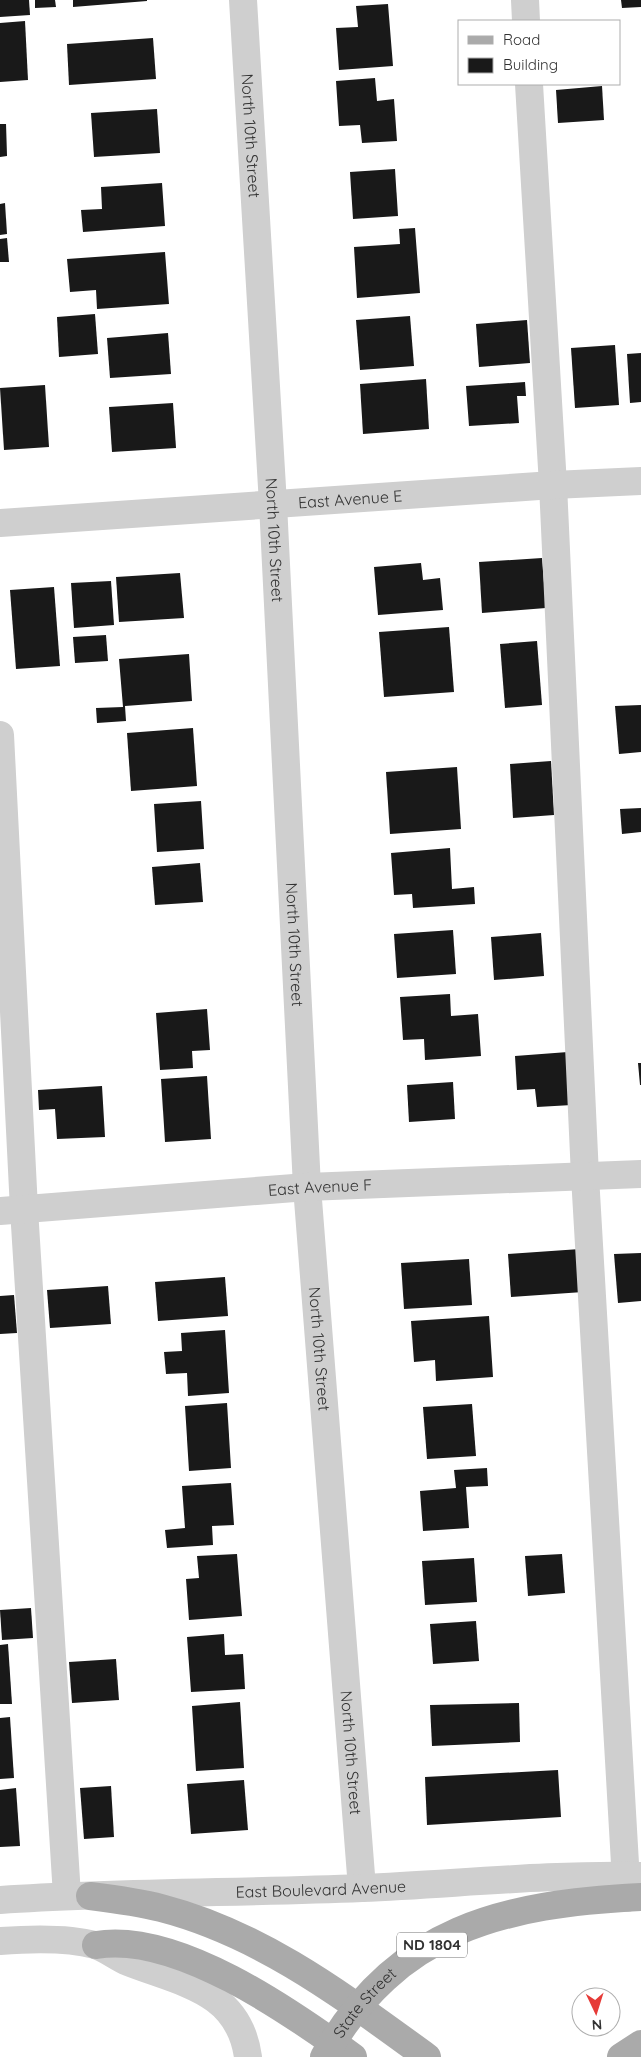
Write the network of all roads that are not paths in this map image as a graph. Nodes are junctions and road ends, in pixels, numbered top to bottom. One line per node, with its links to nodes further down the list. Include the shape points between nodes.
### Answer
1 (244, 0): 7 (street, North 10th Street)
2 (525, 0): 3 (street)
3 (526, 20)
4 (530, 85): 6 (street)
5 (641, 481): 6 (street, East Avenue E)
6 (553, 485): 7 (street, East Avenue E); 11 (street)
7 (273, 504): 8 (street, East Avenue E); 12 (street, North 10th Street)
8 (0, 522)
9 (0, 734): 13 (street)
10 (641, 1174): 11 (street, East Avenue F)
11 (585, 1176): 12 (street, East Avenue F); 14 (street)
12 (307, 1187): 13 (street, East Avenue F); 15 (street, North 10th Street)
13 (12, 1210): 16 (street)
14 (634, 1887): 15 (street, East Boulevard Avenue); 20 (main road, State Street / ND 1804, via 582,1902 525,1910 469,1926 415,1955 380,1983)
15 (362, 1888): 16 (street, East Boulevard Avenue)
16 (79, 1896): 17 (street, East Boulevard Avenue); 20 (main road, via 161,1908 222,1928 288,1961)
17 (0, 1900)
18 (0, 1941): 19 (street)
19 (96, 1945): 22 (main road, via 112,1942 134,1945 204,1966 265,1998); 23 (street, via 112,1956 191,1985 223,2004 234,2017)
20 (358, 2007): 22 (main road, State Street / ND 1804); 24 (main road)
21 (641, 2044): 25 (main road)
22 (336, 2052)
23 (248, 2057)
24 (427, 2057)
25 (621, 2057)

